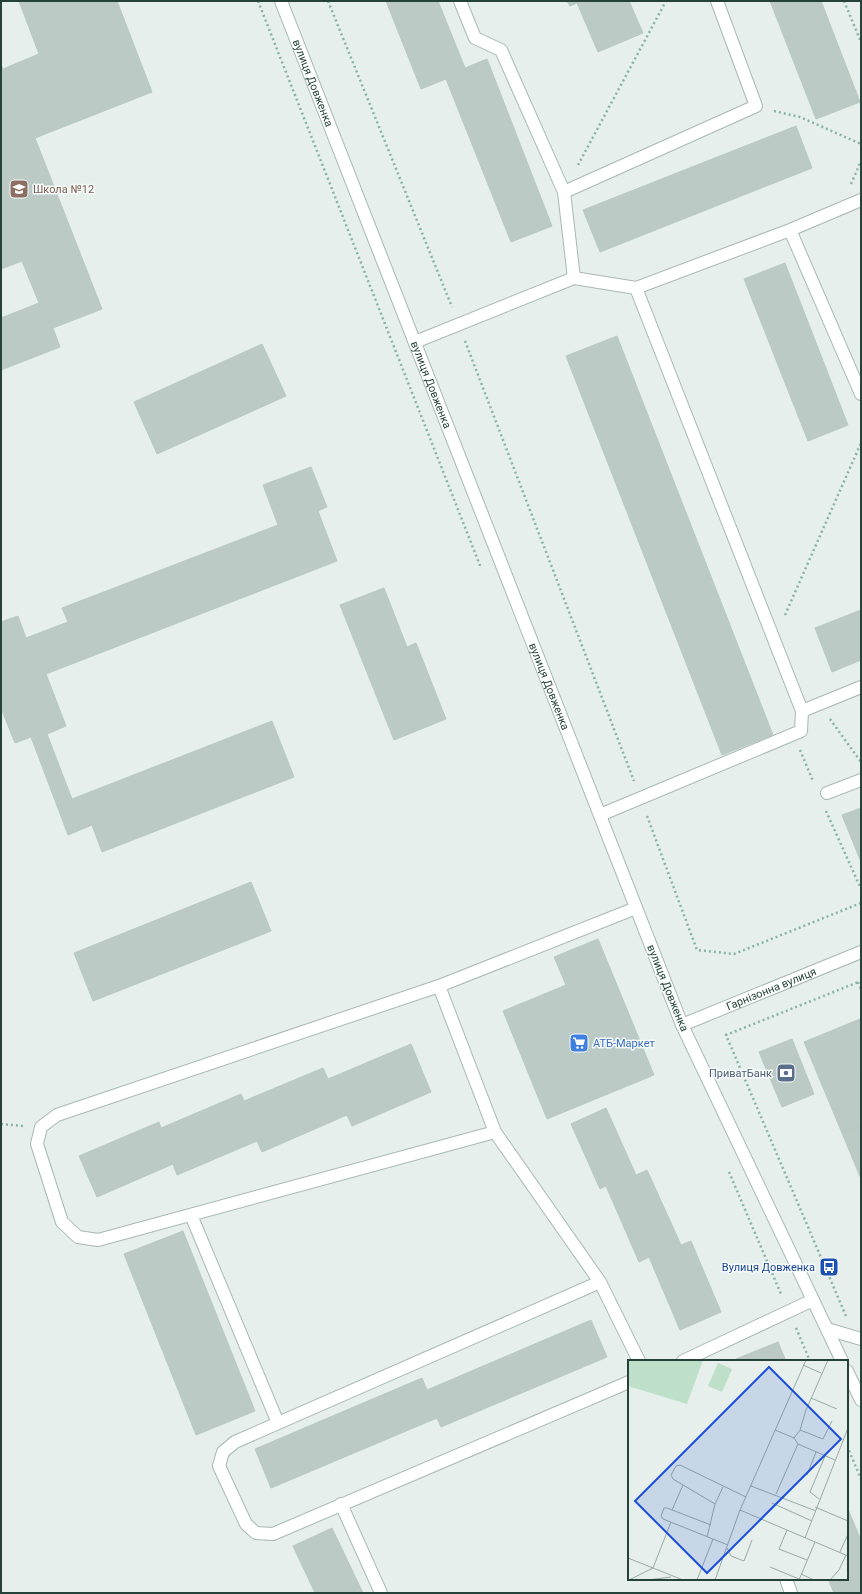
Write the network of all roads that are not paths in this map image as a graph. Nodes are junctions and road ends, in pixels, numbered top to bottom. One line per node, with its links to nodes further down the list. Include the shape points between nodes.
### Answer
1 (281, 1): 9 (street, вулиця Довженка)
2 (460, 1): 4 (street, via 475,38 501,50)
3 (717, 1): 4 (street, via 756,106)
4 (564, 192): 7 (street)
5 (861, 200): 6 (street)
6 (790, 230): 8 (street); 10 (street)
7 (574, 278): 8 (street); 9 (street)
8 (636, 288): 12 (street)
9 (414, 342): 15 (street, вулиця Довженка)
10 (861, 394)
11 (861, 687): 12 (street)
12 (802, 711): 15 (street, via 801,731)
13 (861, 780): 14 (street)
14 (827, 793)
15 (600, 815): 16 (street, вулиця Довженка)
16 (636, 908): 18 (street); 19 (street, вулиця Довженка)
17 (861, 952): 19 (street, Гарнізонна вулиця)
18 (439, 986): 20 (street); 21 (street, via 57,1115 41,1127 36,1144 62,1222 78,1237 98,1240)
19 (682, 1025): 23 (street, вулиця Довженка)
20 (495, 1132): 21 (street); 22 (street)
21 (191, 1215): 32 (street)
22 (600, 1282): 27 (street); 32 (street)
23 (813, 1300): 24 (street, вулиця Довженка); 26 (street)
24 (827, 1329): 25 (street); 28 (street, вулиця Довженка)
25 (858, 1338)
26 (696, 1359)
27 (639, 1360)
28 (842, 1360)
29 (848, 1373): 31 (street)
30 (628, 1382): 33 (street)
31 (861, 1400)
32 (278, 1424): 33 (street, via 234,1442 223,1452 219,1466 246,1524 256,1533 273,1534)
33 (341, 1504): 35 (street)
34 (786, 1580): 36 (street)
35 (381, 1593)
36 (791, 1593)

